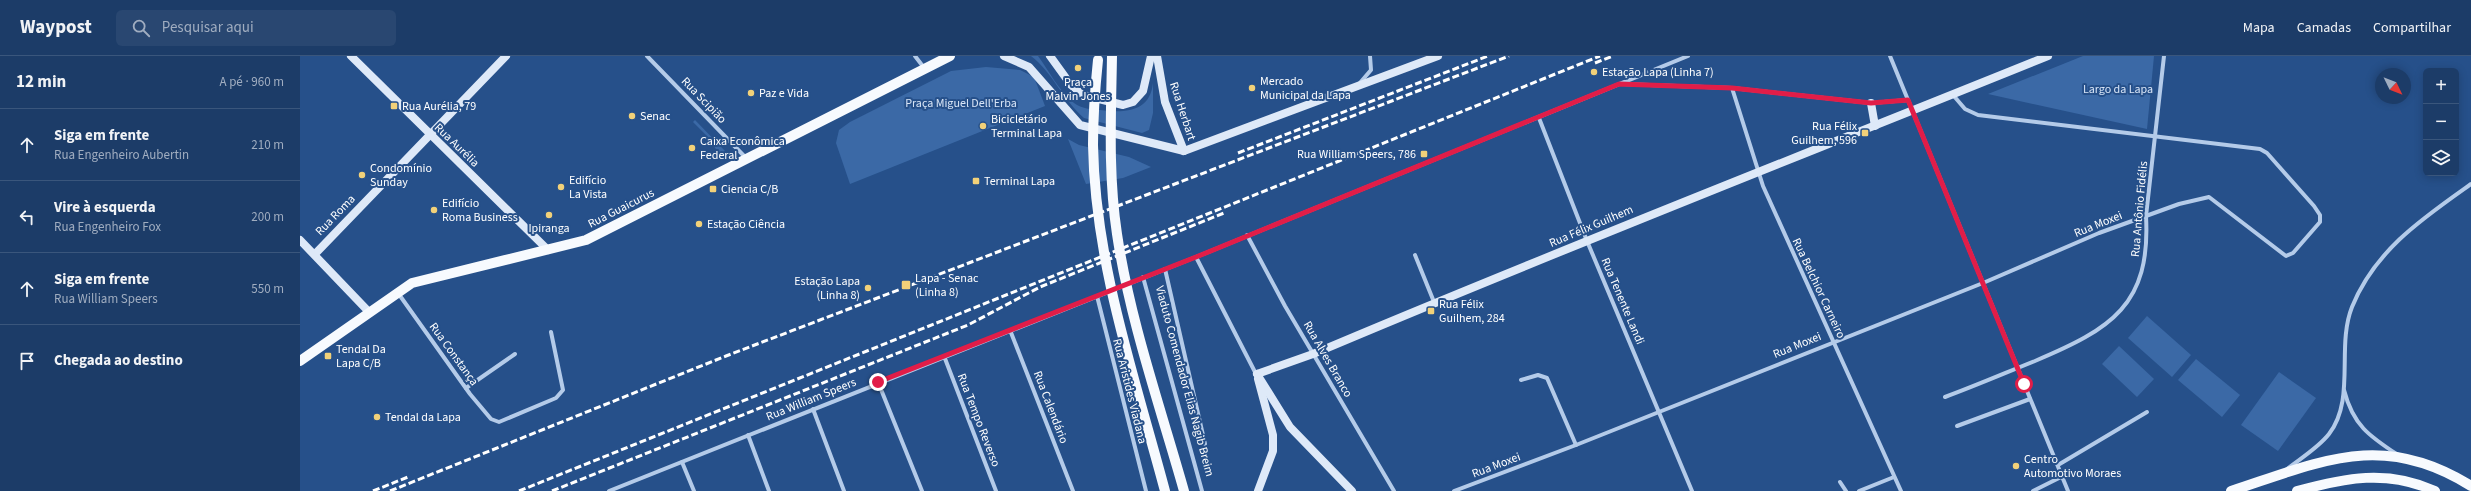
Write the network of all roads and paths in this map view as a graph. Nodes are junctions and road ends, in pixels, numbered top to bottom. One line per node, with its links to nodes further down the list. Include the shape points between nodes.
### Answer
1 (351, 56): 28 (street, Rua Aurélia)
2 (506, 56): 28 (street, Rua Roma)
3 (647, 56): 31 (street, Rua Scipião)
4 (915, 56): 18 (street)
5 (950, 56): 18 (main road, Rua Guaicurus)
6 (1004, 56): 30 (street, via 1033,71 1080,125)
7 (1050, 56): 9 (street, via 1071,85 1083,95 1123,105 1133,102 1143,91)
8 (1112, 56): 88 (main road, bridge, via 1110,169 1117,234 1139,335)
9 (1151, 56)
10 (1157, 56): 30 (street, Rua Herbart, via 1165,102)
11 (1370, 56): 20 (street, via 1371,70)
12 (1438, 56): 20 (street)
13 (1688, 56): 19 (street, Rua William Speers)
14 (1890, 56): 23 (street)
15 (2048, 56): 22 (street, Rua Félix Guilhem)
16 (2164, 56): 29 (street, Rua Antônio Fidélis)
17 (1097, 57): 87 (main road, bridge, via 1093,146 1106,259 1121,329)
18 (925, 69): 31 (main road, Rua Guaicurus)
19 (1619, 84): 21 (street); 26 (street, Rua William Speers)
20 (1356, 87): 30 (street)
21 (1732, 88): 24 (street); 32 (street, Rua Belchior Carneiro)
22 (1953, 95): 25 (street, Rua Félix Guilhem); 29 (street, via 1965,109 1978,115)
23 (1908, 100): 24 (street); 25 (street)
24 (1871, 103): 27 (street)
25 (1913, 112): 27 (street, Rua Félix Guilhem); 44 (street)
26 (1539, 118): 35 (street, Rua William Speers); 37 (street, Rua Tenente Landi)
27 (1875, 126): 32 (street, Rua Félix Guilhem)
28 (429, 134): 38 (street, Rua Aurélia); 39 (street, Rua Roma)
29 (2157, 136): 34 (street, Rua Antônio Fidélis); 34 (street, Rua Moxei, via 2260,149 2267,153 2314,206 2321,219 2293,253 2286,256 2208,197)
30 (1184, 151)
31 (746, 158): 38 (main road, Rua Guaicurus, via 586,240)
32 (1757, 171): 37 (street, Rua Félix Guilhem); 51 (street, Rua Belchior Carneiro)
33 (2471, 184): 61 (street, via 2418,222 2394,243 2364,281 2345,331)
34 (2146, 216): 44 (street, Rua Moxei); 56 (street, Rua Antônio Fidélis, via 2148,240 2143,270 2137,286 2122,310 2089,337)
35 (1248, 235): 41 (street, Rua William Speers); 53 (street, Rua Alves Branco)
36 (300, 240): 39 (street)
37 (1587, 241): 47 (street, Rua Félix Guilhem); 65 (street, Rua Tenente Landi)
38 (548, 250): 45 (main road, Rua Guaicurus, via 421,280)
39 (315, 254): 48 (street)
40 (1415, 255): 47 (street)
41 (1196, 257): 42 (street, Rua William Speers); 57 (street)
42 (1165, 268): 43 (street, Rua William Speers); 69 (street)
43 (1144, 277): 46 (street, Rua William Speers); 89 (street, Viaduto Comendador Elias Nagib Breim)
44 (1983, 283): 51 (street, Rua Moxei); 56 (street)
45 (398, 293): 48 (main road, Rua Guaicurus); 60 (street, Rua Constança)
46 (1097, 296): 49 (street, Rua William Speers); 86 (street, Rua Aristides Viadana)
47 (1434, 302): 53 (street, Rua Félix Guilhem)
48 (369, 312): 55 (main road, Rua Guaicurus)
49 (1010, 330): 54 (street, Rua William Speers); 85 (street, Rua Calendário)
50 (551, 332): 60 (street, Rua Constança, via 563,390 556,398 499,422 492,419)
51 (1833, 341): 65 (street, Rua Moxei); 76 (street, Rua Belchior Carneiro)
52 (515, 354): 60 (street)
53 (1313, 354): 57 (street, Rua Félix Guilhem); 92 (street, Rua Alves Branco)
54 (944, 356): 59 (street, Rua William Speers); 84 (street, Rua Tempo Reverso)
55 (301, 358)
56 (2017, 369): 62 (street, Rua Antônio Fidélis); 63 (street)
57 (1257, 374): 90 (street, via 1273,435 1273,451); 91 (street, via 1290,427)
58 (1521, 380): 70 (street, via 1538,375 1546,378)
59 (878, 382): 64 (street, Rua William Speers); 83 (street)
60 (466, 388)
61 (2344, 388): 71 (street, via 2348,407 2361,427 2369,436); 75 (street, via 2339,414 2328,436)
62 (1945, 398)
63 (2030, 399): 67 (street); 73 (street)
64 (813, 409): 68 (street, Rua William Speers); 82 (street)
65 (1659, 412): 70 (street, Rua Moxei); 94 (street, Rua Tenente Landi)
66 (2147, 412): 73 (street)
67 (1957, 426)
68 (748, 435): 72 (street, Rua William Speers); 81 (street)
69 (1205, 444)
70 (1576, 445): 93 (street, Rua Moxei)
71 (2402, 458): 75 (main road, via 2364,454 2341,456); 78 (main road, via 2450,474)
72 (682, 462): 79 (street, Rua William Speers); 80 (street)
73 (2058, 465): 74 (street)
74 (2063, 476): 98 (street); 99 (street)
75 (2277, 476): 100 (main road)
76 (1894, 477): 96 (street); 97 (street, Rua Belchior Carneiro)
77 (1840, 482): 95 (street)
78 (2471, 486)
79 (609, 491)
80 (694, 491)
81 (769, 491)
82 (844, 491)
83 (922, 491)
84 (996, 491)
85 (1073, 491)
86 (1146, 491)
87 (1166, 491)
88 (1184, 491)
89 (1202, 491)
90 (1258, 491)
91 (1352, 491)
92 (1394, 491)
93 (1454, 491)
94 (1692, 491)
95 (1846, 491)
96 (1859, 491)
97 (1901, 491)
98 (2033, 491)
99 (2068, 491)
100 (2231, 491)
101 (2297, 491): 102 (main road, via 2345,478 2376,476 2403,480)
102 (2435, 491)

